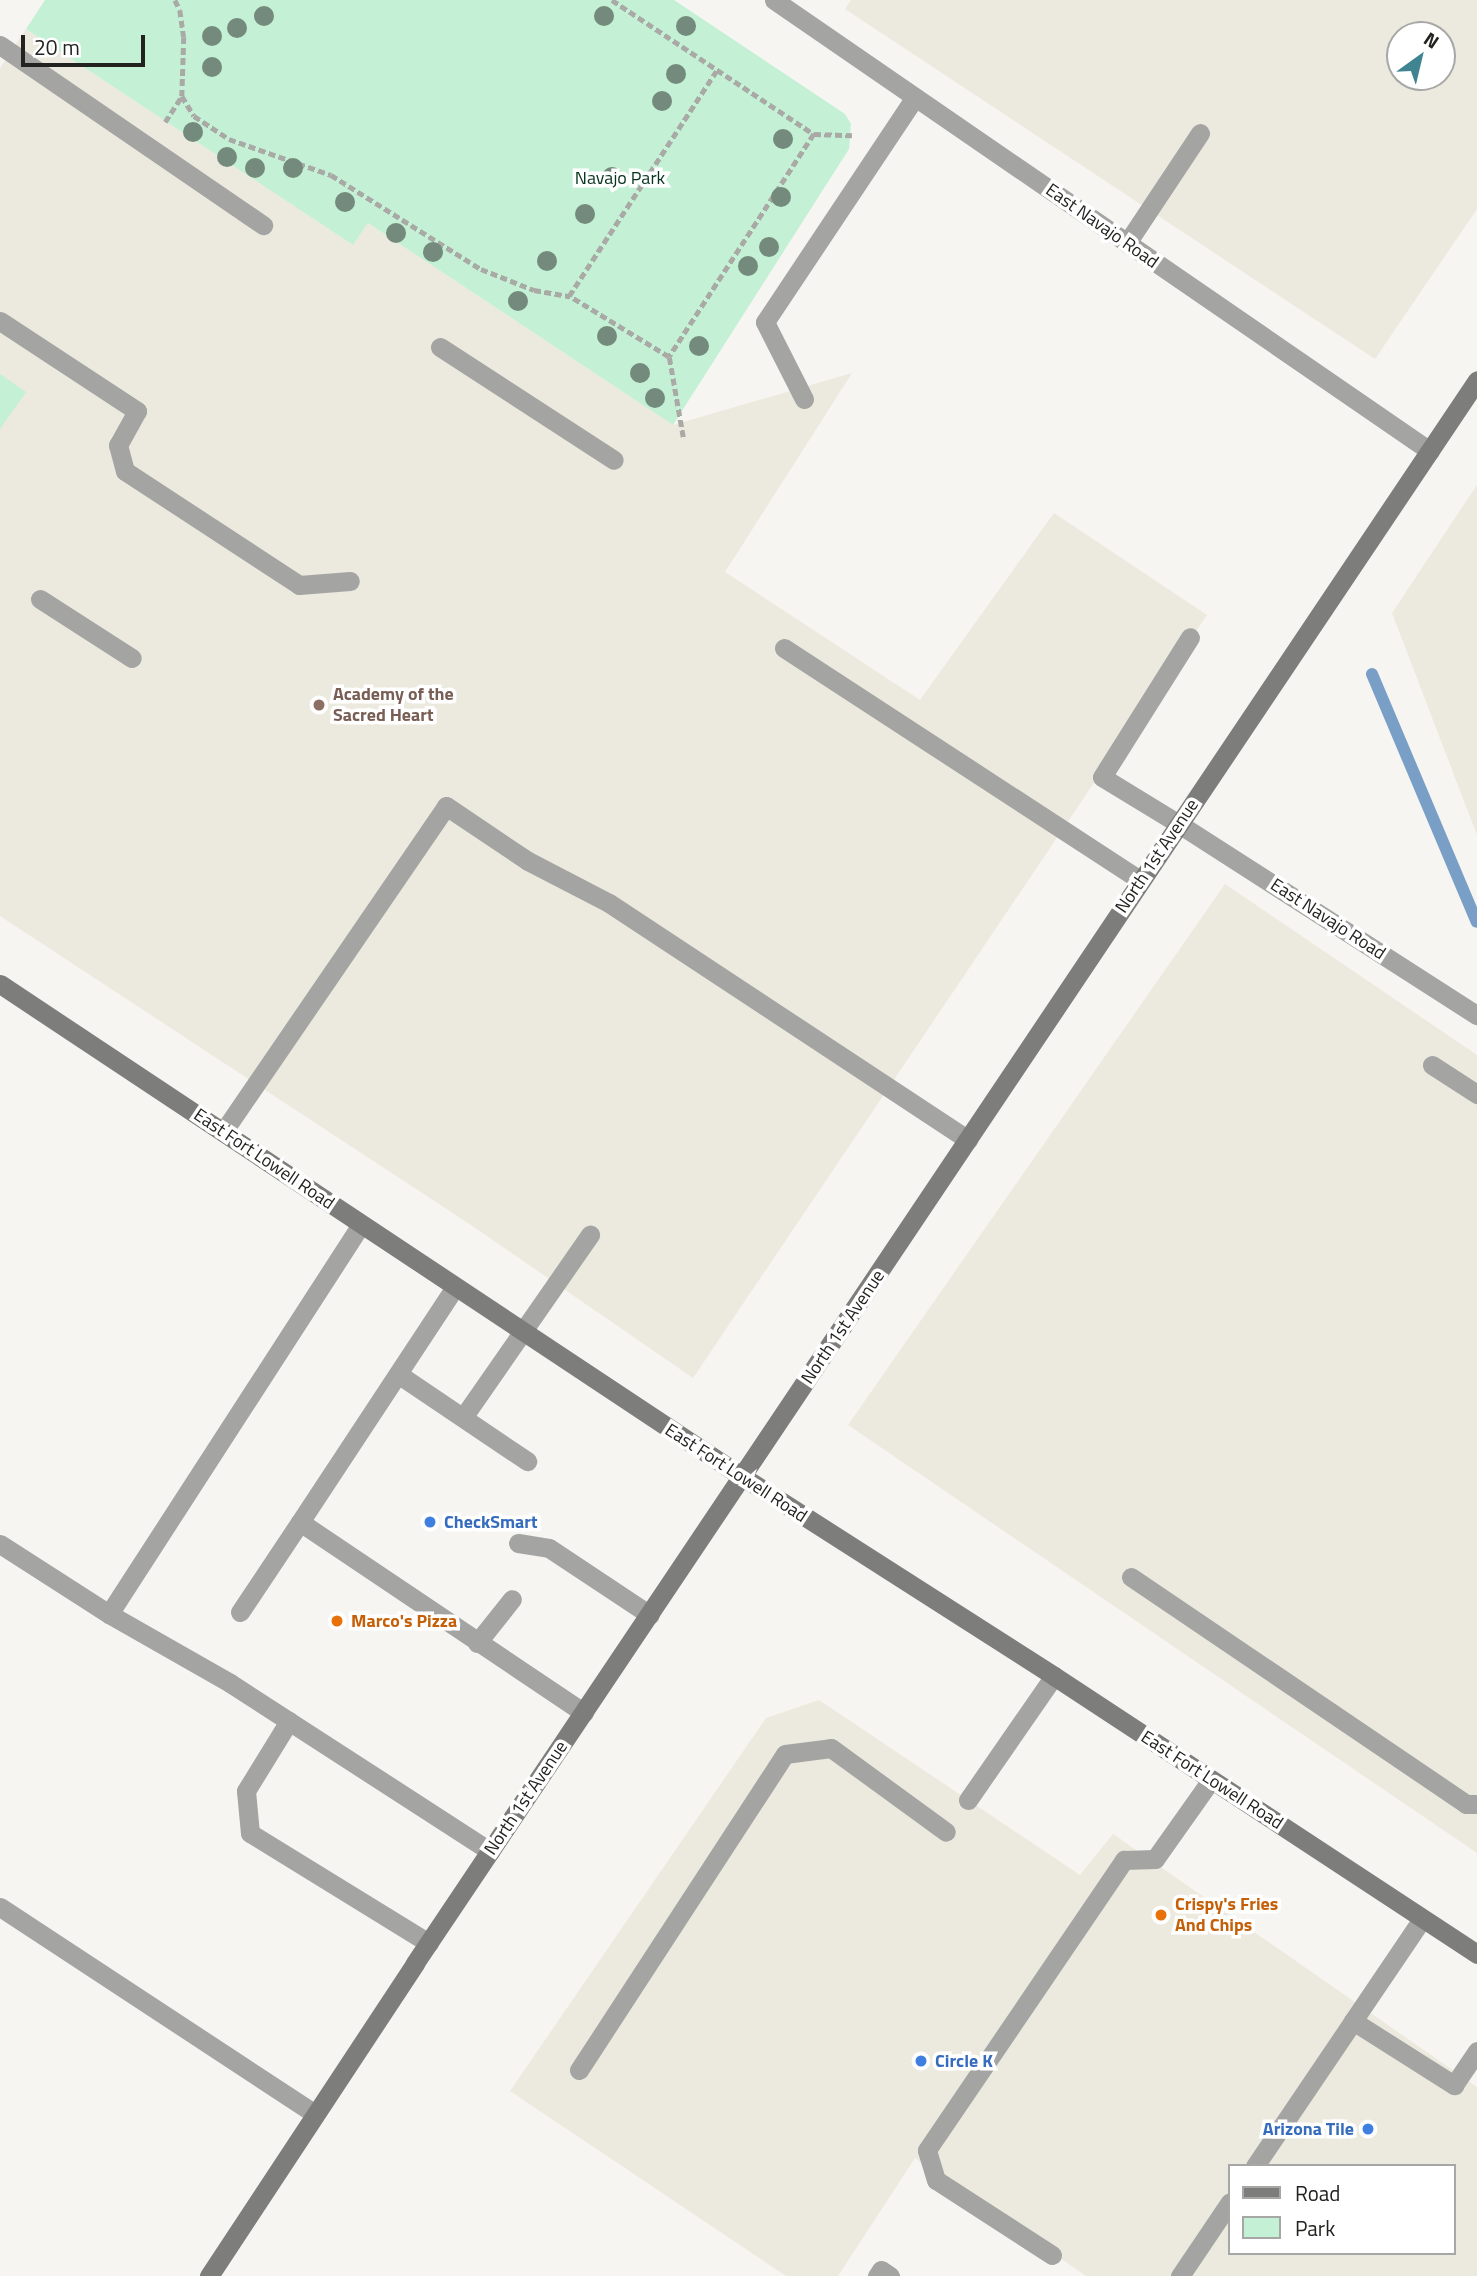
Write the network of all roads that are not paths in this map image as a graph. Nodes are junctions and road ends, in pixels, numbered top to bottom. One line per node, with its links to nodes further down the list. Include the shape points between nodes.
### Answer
1 (774, 0): 3 (street, East Navajo Road)
2 (0, 45): 5 (street)
3 (915, 97): 6 (street, East Navajo Road); 10 (street, via 765,322)
4 (1200, 133): 6 (street)
5 (263, 225)
6 (1127, 243): 11 (street, East Navajo Road)
7 (0, 321): 13 (street, via 137,411 118,445 125,471 299,585)
8 (440, 346): 12 (street)
9 (1477, 380): 11 (main road, North 1st Avenue)
10 (804, 399)
11 (1430, 451): 18 (main road, North 1st Avenue)
12 (614, 460)
13 (350, 581)
14 (40, 599): 17 (street)
15 (1190, 637): 18 (street, East Navajo Road, via 1101,777)
16 (784, 648): 19 (street)
17 (132, 658)
18 (1178, 824): 19 (main road, North 1st Avenue); 21 (street, East Navajo Road)
19 (1140, 881): 25 (main road, North 1st Avenue)
20 (0, 984): 24 (main road, East Fort Lowell Road)
21 (1477, 1015)
22 (1432, 1065): 23 (street)
23 (1477, 1094)
24 (223, 1132): 25 (street, via 446,806 528,861 609,903); 26 (main road, East Fort Lowell Road)
25 (968, 1140): 33 (main road, North 1st Avenue)
26 (361, 1224): 28 (main road, East Fort Lowell Road); 40 (street)
27 (590, 1235): 29 (street)
28 (455, 1287): 29 (main road, East Fort Lowell Road); 30 (street)
29 (521, 1330): 31 (street); 33 (main road, East Fort Lowell Road)
30 (398, 1374): 31 (street); 34 (street)
31 (464, 1416): 32 (street)
32 (527, 1461)
33 (743, 1478): 41 (main road, North 1st Avenue); 43 (main road, East Fort Lowell Road)
34 (300, 1522): 39 (street); 42 (street)
35 (518, 1543): 41 (street, via 549,1548)
36 (0, 1544): 40 (street)
37 (1130, 1577): 48 (street, via 1466,1804)
38 (512, 1598): 42 (street)
39 (240, 1612)
40 (109, 1614): 45 (street)
41 (650, 1615): 44 (main road, North 1st Avenue)
42 (477, 1643): 44 (street)
43 (1054, 1676): 46 (main road, East Fort Lowell Road); 47 (street)
44 (584, 1713): 50 (main road, North 1st Avenue)
45 (289, 1721): 50 (street); 53 (street, via 246,1791 250,1833)
46 (1211, 1780): 52 (main road, East Fort Lowell Road); 61 (street, via 1155,1859 1124,1860 928,2150 936,2180)
47 (968, 1800)
48 (1477, 1804)
49 (946, 1832): 57 (street, via 831,1748 785,1754)
50 (491, 1851): 53 (main road, North 1st Avenue)
51 (0, 1907): 58 (street)
52 (1422, 1919): 54 (main road, East Fort Lowell Road); 55 (street)
53 (429, 1943): 58 (main road, North 1st Avenue)
54 (1475, 1948)
55 (1353, 2021): 56 (street, via 1454,2085); 59 (street)
56 (1477, 2051)
57 (579, 2070)
58 (315, 2114): 62 (main road, North 1st Avenue)
59 (1256, 2164)
60 (1228, 2205): 65 (street)
61 (1052, 2255)
62 (211, 2275)
63 (877, 2276): 64 (street, via 881,2270)
64 (890, 2276)
65 (1180, 2276)

